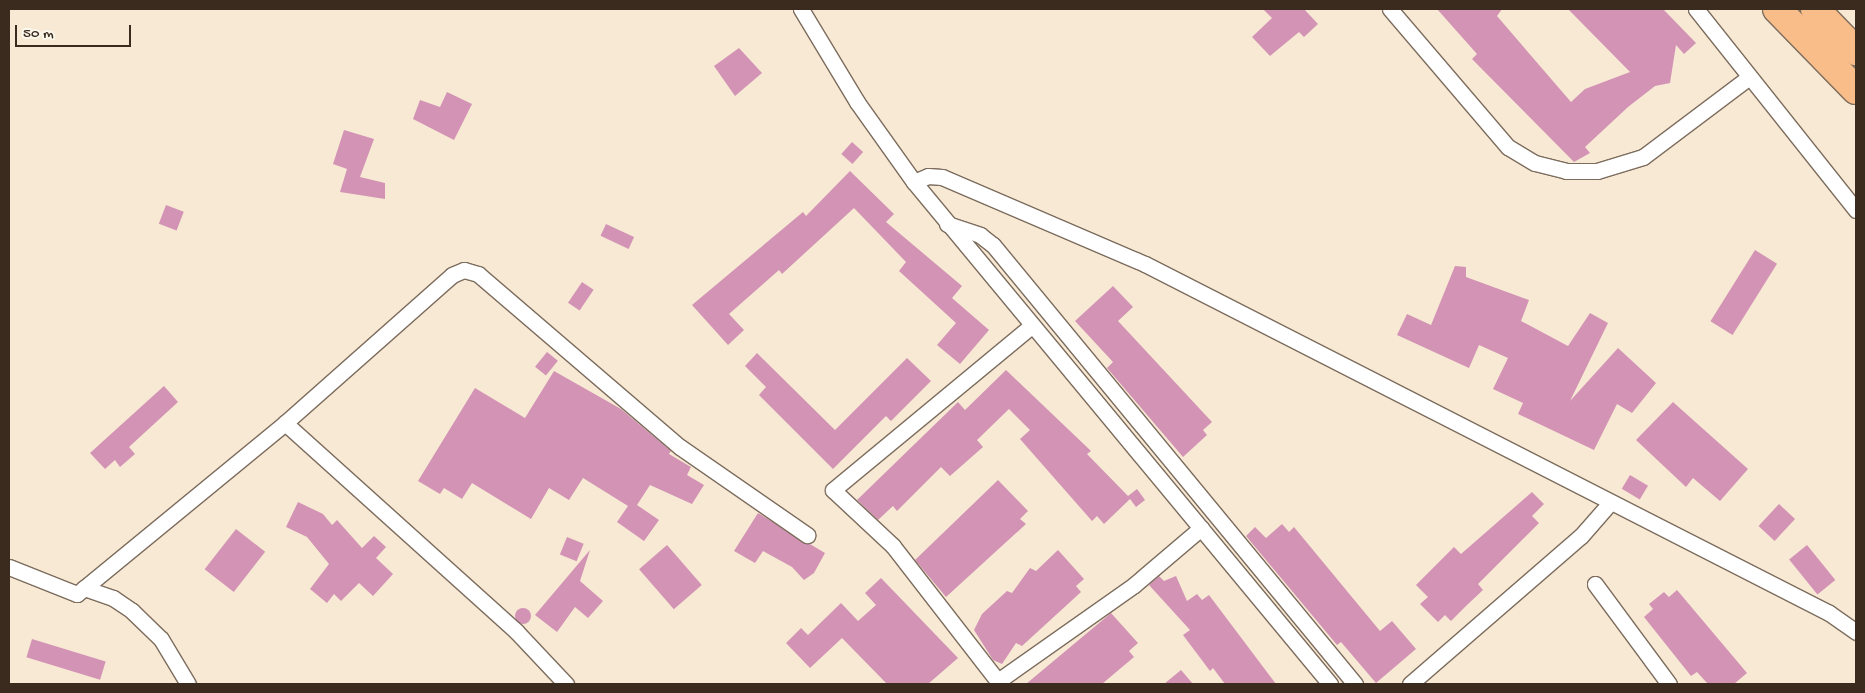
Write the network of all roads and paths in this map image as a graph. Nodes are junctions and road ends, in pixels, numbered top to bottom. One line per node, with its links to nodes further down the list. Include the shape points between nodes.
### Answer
1 (802, 9): 9 (street, via 857,102)
2 (1390, 9): 7 (street, via 1508,147 1535,163 1566,171 1597,171 1643,157)
3 (1696, 9): 7 (street)
4 (1777, 9): 8 (highway)
5 (1815, 9): 6 (highway)
6 (1856, 51)
7 (1748, 78): 10 (street)
8 (1856, 90)
9 (914, 182): 11 (street); 14 (street, via 928,176 942,178 1092,239)
10 (1856, 210)
11 (948, 224): 12 (street); 25 (street, via 980,235 993,245)
12 (1031, 326): 15 (street); 21 (street, via 833,490 893,546)
13 (285, 423): 16 (street, via 452,275 471,271 680,447); 19 (street); 23 (street, via 516,631)
14 (1609, 504): 20 (street, via 1829,613); 26 (street, via 1580,536)
15 (1201, 528): 21 (street, via 1134,585); 24 (street)
16 (807, 535)
17 (9, 567): 19 (street, via 63,591 77,594)
18 (1595, 584): 27 (street)
19 (84, 588): 22 (street, via 113,598 132,611 161,640)
20 (1856, 632)
21 (999, 683)
22 (188, 684)
23 (566, 684)
24 (1330, 684)
25 (1355, 684)
26 (1410, 684)
27 (1669, 684)

